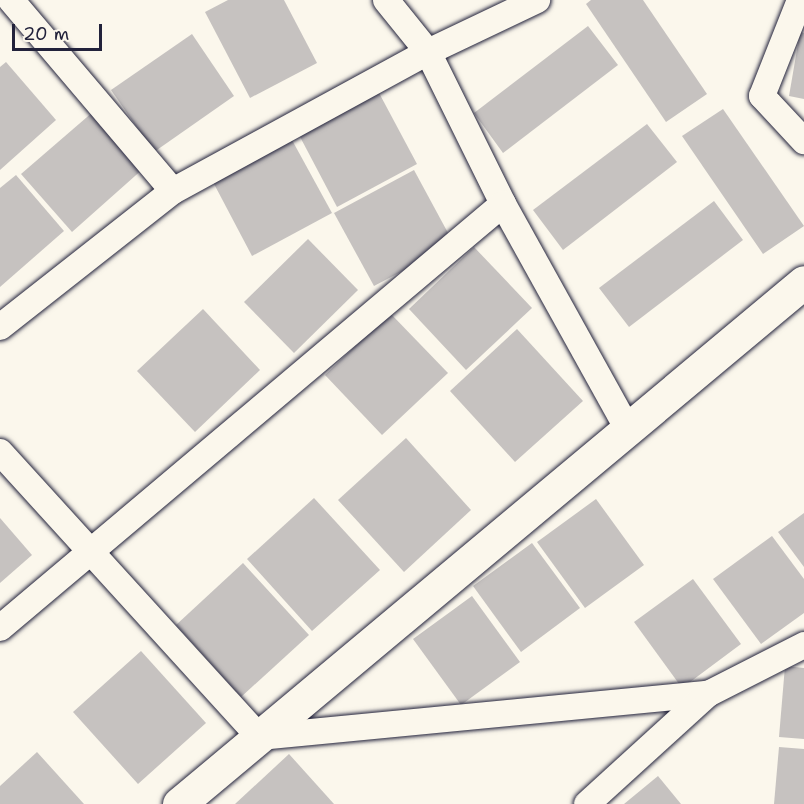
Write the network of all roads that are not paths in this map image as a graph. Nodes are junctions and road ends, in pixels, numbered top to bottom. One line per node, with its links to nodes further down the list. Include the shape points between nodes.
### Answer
1 (11, 0): 7 (street)
2 (386, 0): 5 (street)
3 (537, 0): 5 (street)
4 (800, 0): 6 (street, via 762,96)
5 (428, 52): 7 (street); 8 (street)
6 (804, 141)
7 (173, 191): 10 (street)
8 (503, 204): 11 (street); 13 (street)
9 (804, 282): 11 (main road)
10 (0, 327)
11 (627, 428): 17 (main road)
12 (0, 452): 13 (street)
13 (91, 550): 14 (street); 17 (street)
14 (0, 628)
15 (804, 645): 16 (street)
16 (708, 694): 17 (street); 19 (street)
17 (259, 736): 18 (main road)
18 (179, 804)
19 (587, 804)

